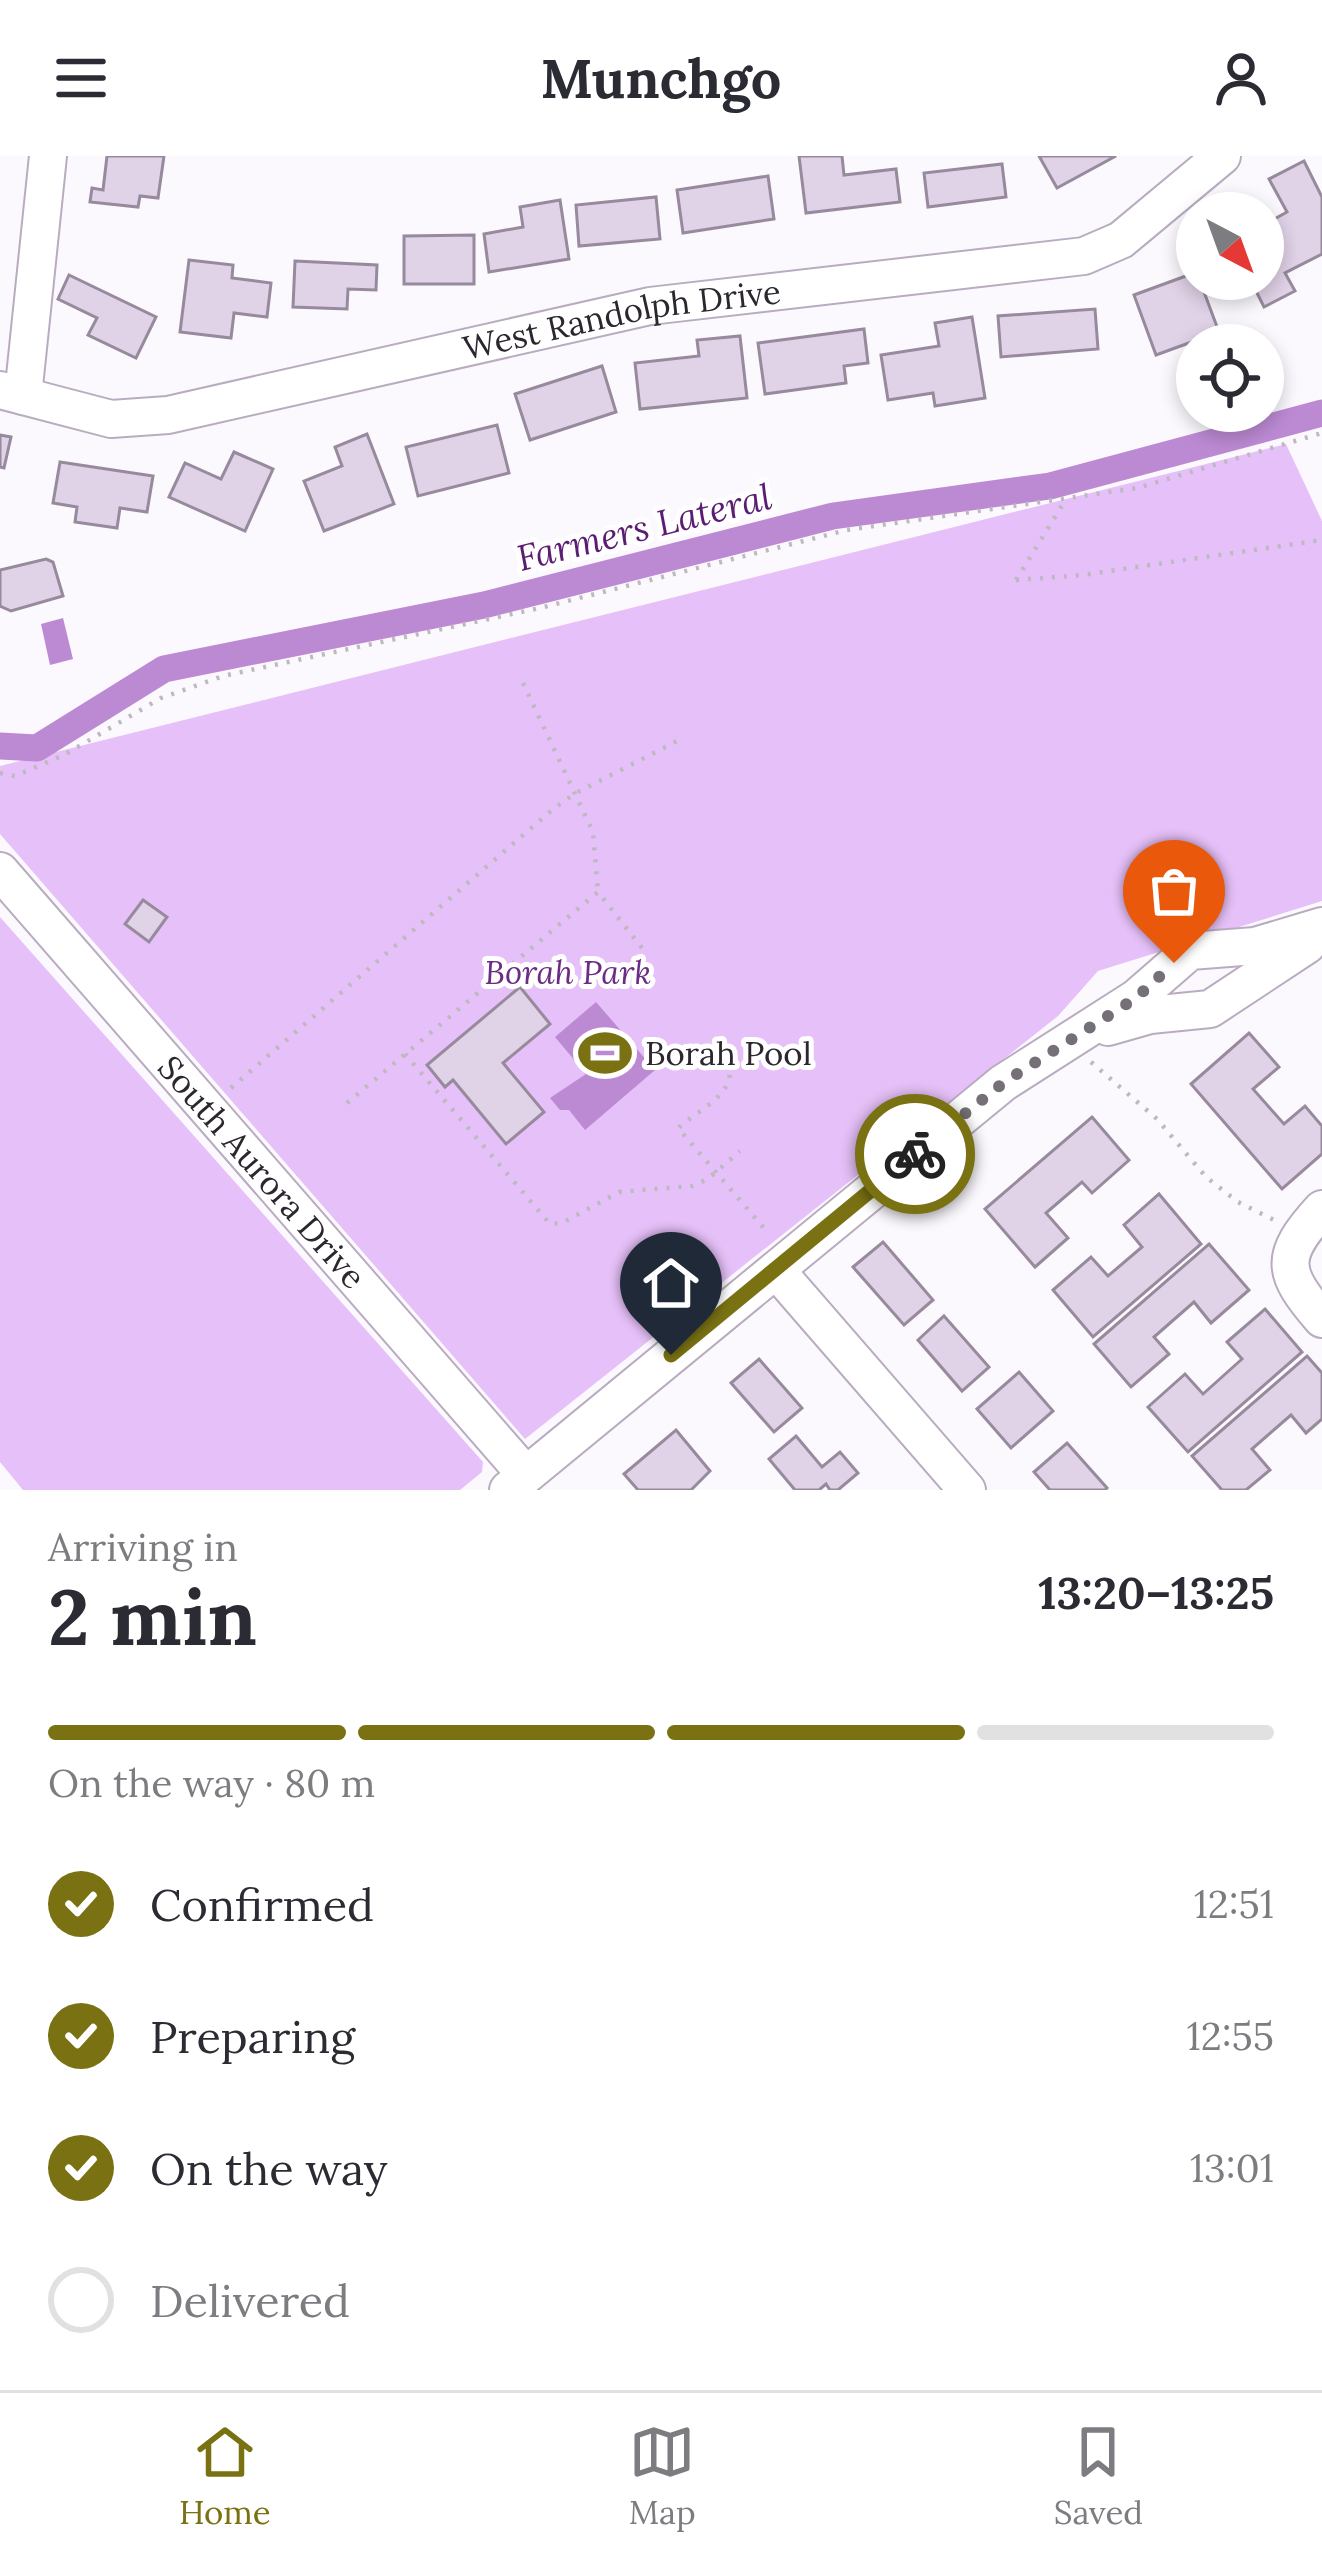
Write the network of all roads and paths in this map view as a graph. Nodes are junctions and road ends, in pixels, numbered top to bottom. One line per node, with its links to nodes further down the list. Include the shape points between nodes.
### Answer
1 (48, 156): 3 (street)
2 (1222, 156): 3 (street, West Randolph Drive, via 1121,240 1084,256 650,306 169,415 111,419)
3 (11, 393)
4 (1322, 433): 5 (path, via 1138,488)
5 (1066, 499): 6 (path, via 1016,580); 9 (path, via 847,530 224,676 160,698 64,755 15,776)
6 (1322, 540)
7 (523, 683): 10 (path)
8 (681, 739): 10 (path)
9 (0, 773)
10 (574, 794): 12 (path, via 593,832); 19 (path)
11 (0, 872): 26 (street, South Aurora Drive)
12 (598, 892): 15 (path); 18 (path)
13 (1322, 926): 17 (street, via 1255,946 1190,951)
14 (1322, 937): 17 (street, via 1210,1009 1150,1016)
15 (642, 948)
16 (717, 1042): 22 (path, via 732,1068 730,1081 678,1128)
17 (1082, 1047): 23 (path, via 1206,1178 1238,1202); 24 (street, via 1003,1083)
18 (405, 1054): 20 (path); 22 (path, via 550,1224 619,1192 692,1186)
19 (226, 1091)
20 (346, 1102)
21 (740, 1151): 22 (path)
22 (716, 1172): 24 (path)
23 (1301, 1223): 25 (street, via 1294,1287)
24 (774, 1254): 26 (street); 27 (street)
25 (1322, 1319)
26 (517, 1482)
27 (967, 1490)

